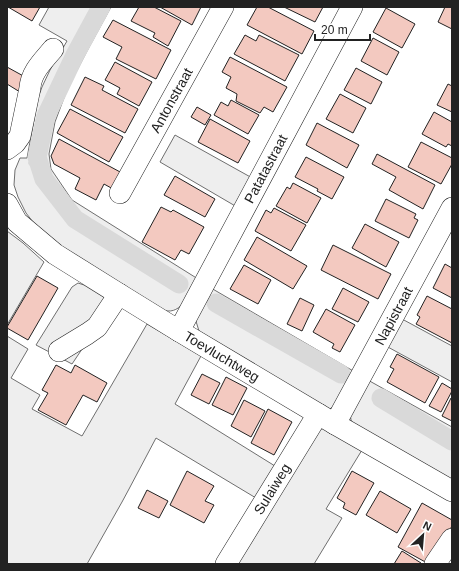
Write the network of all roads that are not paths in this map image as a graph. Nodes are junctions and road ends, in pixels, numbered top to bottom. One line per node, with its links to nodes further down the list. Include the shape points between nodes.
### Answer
1 (223, 7): 5 (street, Antonstraat)
2 (352, 7): 9 (street, Patatastraat)
3 (53, 48): 4 (street, via 34,73 20,136)
4 (7, 149)
5 (120, 193)
6 (7, 204): 8 (street, Toevluchtweg, via 17,222 55,254)
7 (452, 208): 12 (street, Napistraat)
8 (119, 294): 9 (street, Toevluchtweg); 10 (street, via 97,327)
9 (179, 331): 11 (street, Toevluchtweg)
10 (59, 350)
11 (318, 414): 12 (street, Toevluchtweg); 15 (street, Sulaiweg)
12 (335, 424): 13 (street, Toevluchtweg)
13 (452, 491)
14 (452, 539): 16 (street)
15 (226, 564)
16 (435, 564)

